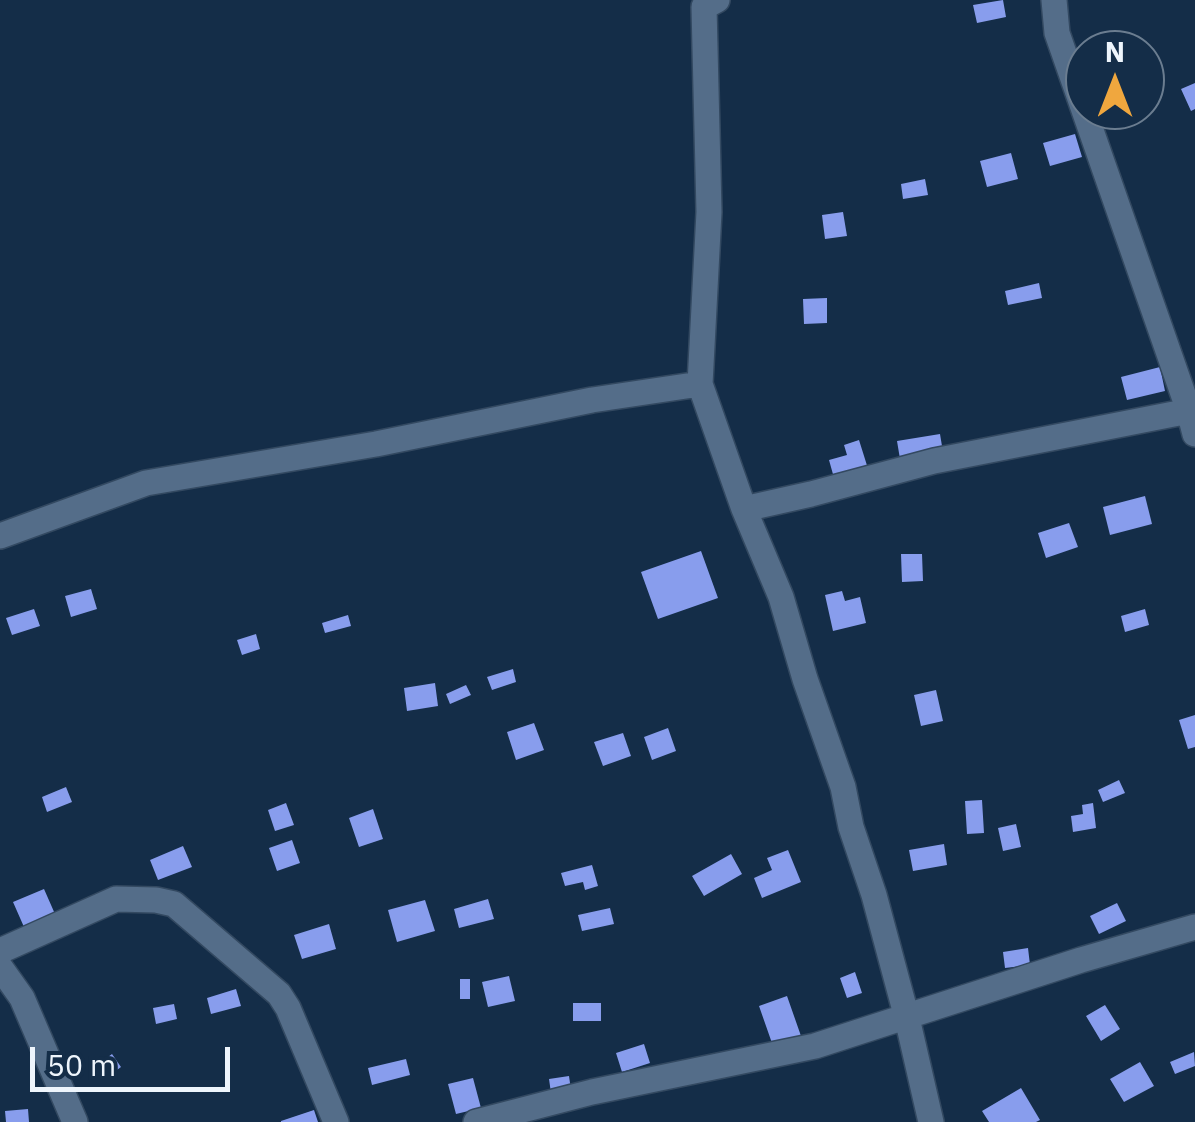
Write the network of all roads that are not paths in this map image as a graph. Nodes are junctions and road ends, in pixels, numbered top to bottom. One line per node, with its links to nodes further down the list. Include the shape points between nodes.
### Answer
1 (717, 0): 3 (street, via 704,7 709,212)
2 (1054, 0): 4 (street, via 1057,33)
3 (700, 384): 5 (street); 6 (street, via 146,484)
4 (1192, 422): 5 (street, via 934,461)
5 (744, 509): 10 (street, via 781,597 843,787)
6 (0, 536)
7 (1195, 927): 10 (street)
8 (0, 951): 12 (street, via 116,899 174,904 279,994)
9 (0, 967): 11 (street, via 22,998)
10 (908, 1018): 13 (street, via 815,1046); 14 (street)
11 (75, 1122)
12 (336, 1122)
13 (476, 1122)
14 (930, 1122)

